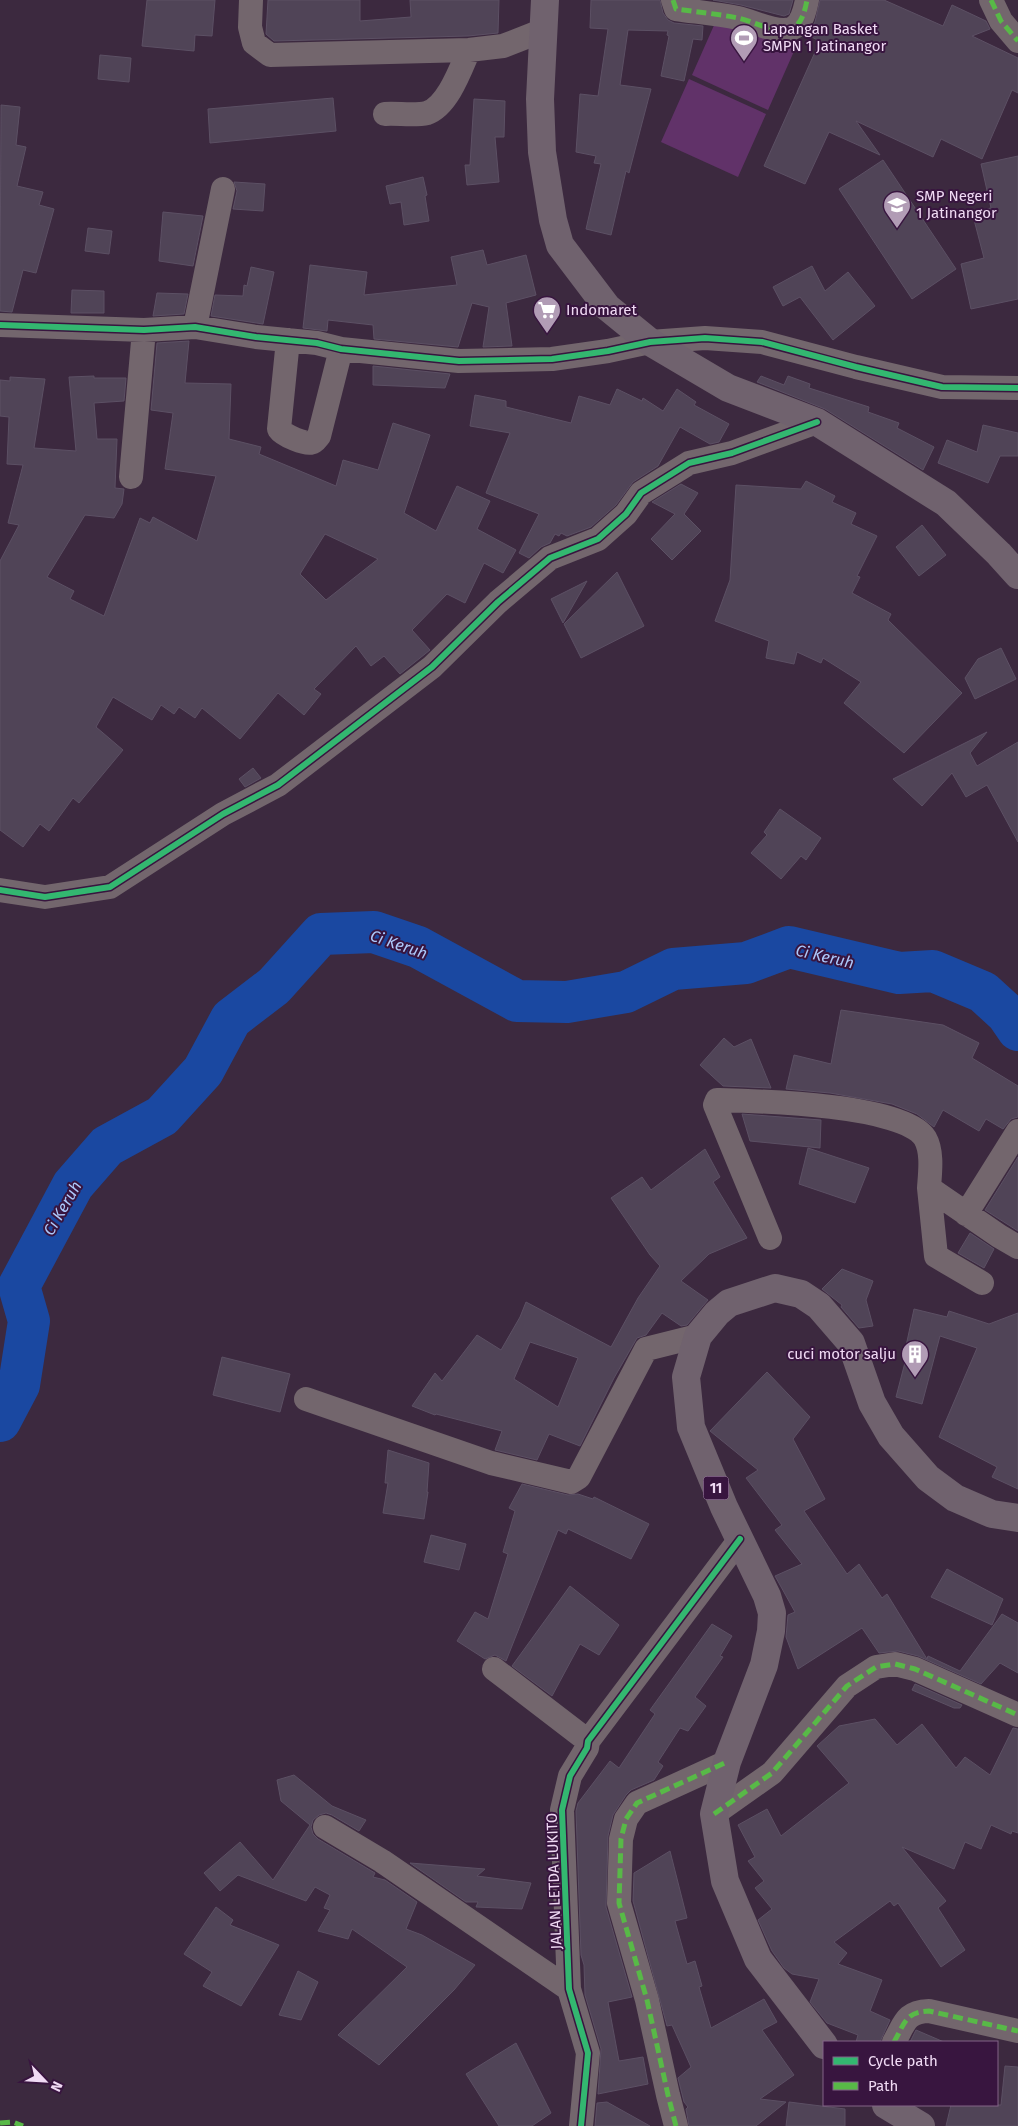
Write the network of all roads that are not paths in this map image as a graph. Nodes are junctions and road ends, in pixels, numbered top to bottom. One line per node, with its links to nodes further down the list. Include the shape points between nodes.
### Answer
1 (251, 0): 8 (street, via 250,27 254,43 270,55)
2 (545, 0): 6 (highway)
3 (673, 0): 4 (street, via 676,9 739,18 790,30 797,26 804,14)
4 (807, 0)
5 (991, 0): 7 (street, via 1001,21)
6 (544, 30): 8 (street, via 503,46); 15 (highway, via 540,99 542,152 560,245 607,308)
7 (1018, 41)
8 (469, 50): 9 (street, via 454,84 435,109 425,113)
9 (384, 114)
10 (223, 189): 12 (street)
11 (0, 325): 13 (street)
12 (195, 327): 13 (street); 14 (street)
13 (144, 330): 19 (street)
14 (288, 340): 16 (street); 16 (street, via 279,429 289,437 310,444 319,436)
15 (650, 342): 16 (street, via 561,358 512,360 459,361); 17 (street, via 705,338 762,342 942,387); 18 (highway, via 728,388)
16 (341, 349)
17 (1018, 388)
18 (817, 422): 20 (highway, via 946,503); 21 (street, via 732,453 689,463 641,493 626,514 598,539 550,558 498,602 432,667 278,785 223,814 110,887 45,897)
19 (131, 477)
20 (1018, 575)
21 (0, 890)
22 (1018, 1131): 24 (street)
23 (929, 1188): 24 (street); 25 (street, via 930,1159 926,1139 901,1121 778,1101 717,1100 715,1105); 27 (street, via 936,1256)
24 (966, 1214): 26 (street)
25 (770, 1238)
26 (1018, 1247)
27 (982, 1283)
28 (698, 1336): 29 (street, via 646,1349 580,1477 571,1482 491,1463); 30 (highway, 11, via 729,1303 775,1288 801,1294 819,1306 851,1343 872,1403 891,1436 928,1478 954,1498 992,1514); 31 (highway, 11, via 686,1377 691,1426)
29 (306, 1399)
30 (1018, 1518)
31 (740, 1539): 34 (street, JALAN LETDA LUKITO); 35 (highway, 11, via 768,1596 772,1614 764,1665)
32 (494, 1670): 34 (street)
33 (1018, 1715): 36 (street, via 915,1669 895,1664 876,1667 847,1686 772,1772)
34 (588, 1741): 38 (street, JALAN LETDA LUKITO, via 570,1776 562,1810)
35 (727, 1762): 36 (highway, 11); 44 (street, via 637,1803 626,1819 621,1838 619,1903 647,2000)
36 (714, 1814): 41 (highway, 11, via 724,1881 758,1959)
37 (325, 1827): 38 (street, via 382,1861)
38 (570, 1989): 43 (street, JALAN LETDA LUKITO, via 588,2054)
39 (1018, 2031): 40 (street, via 930,2011 915,2012)
40 (895, 2041)
41 (823, 2044)
42 (888, 2106): 45 (highway)
43 (581, 2126)
44 (676, 2126)
45 (920, 2126)

